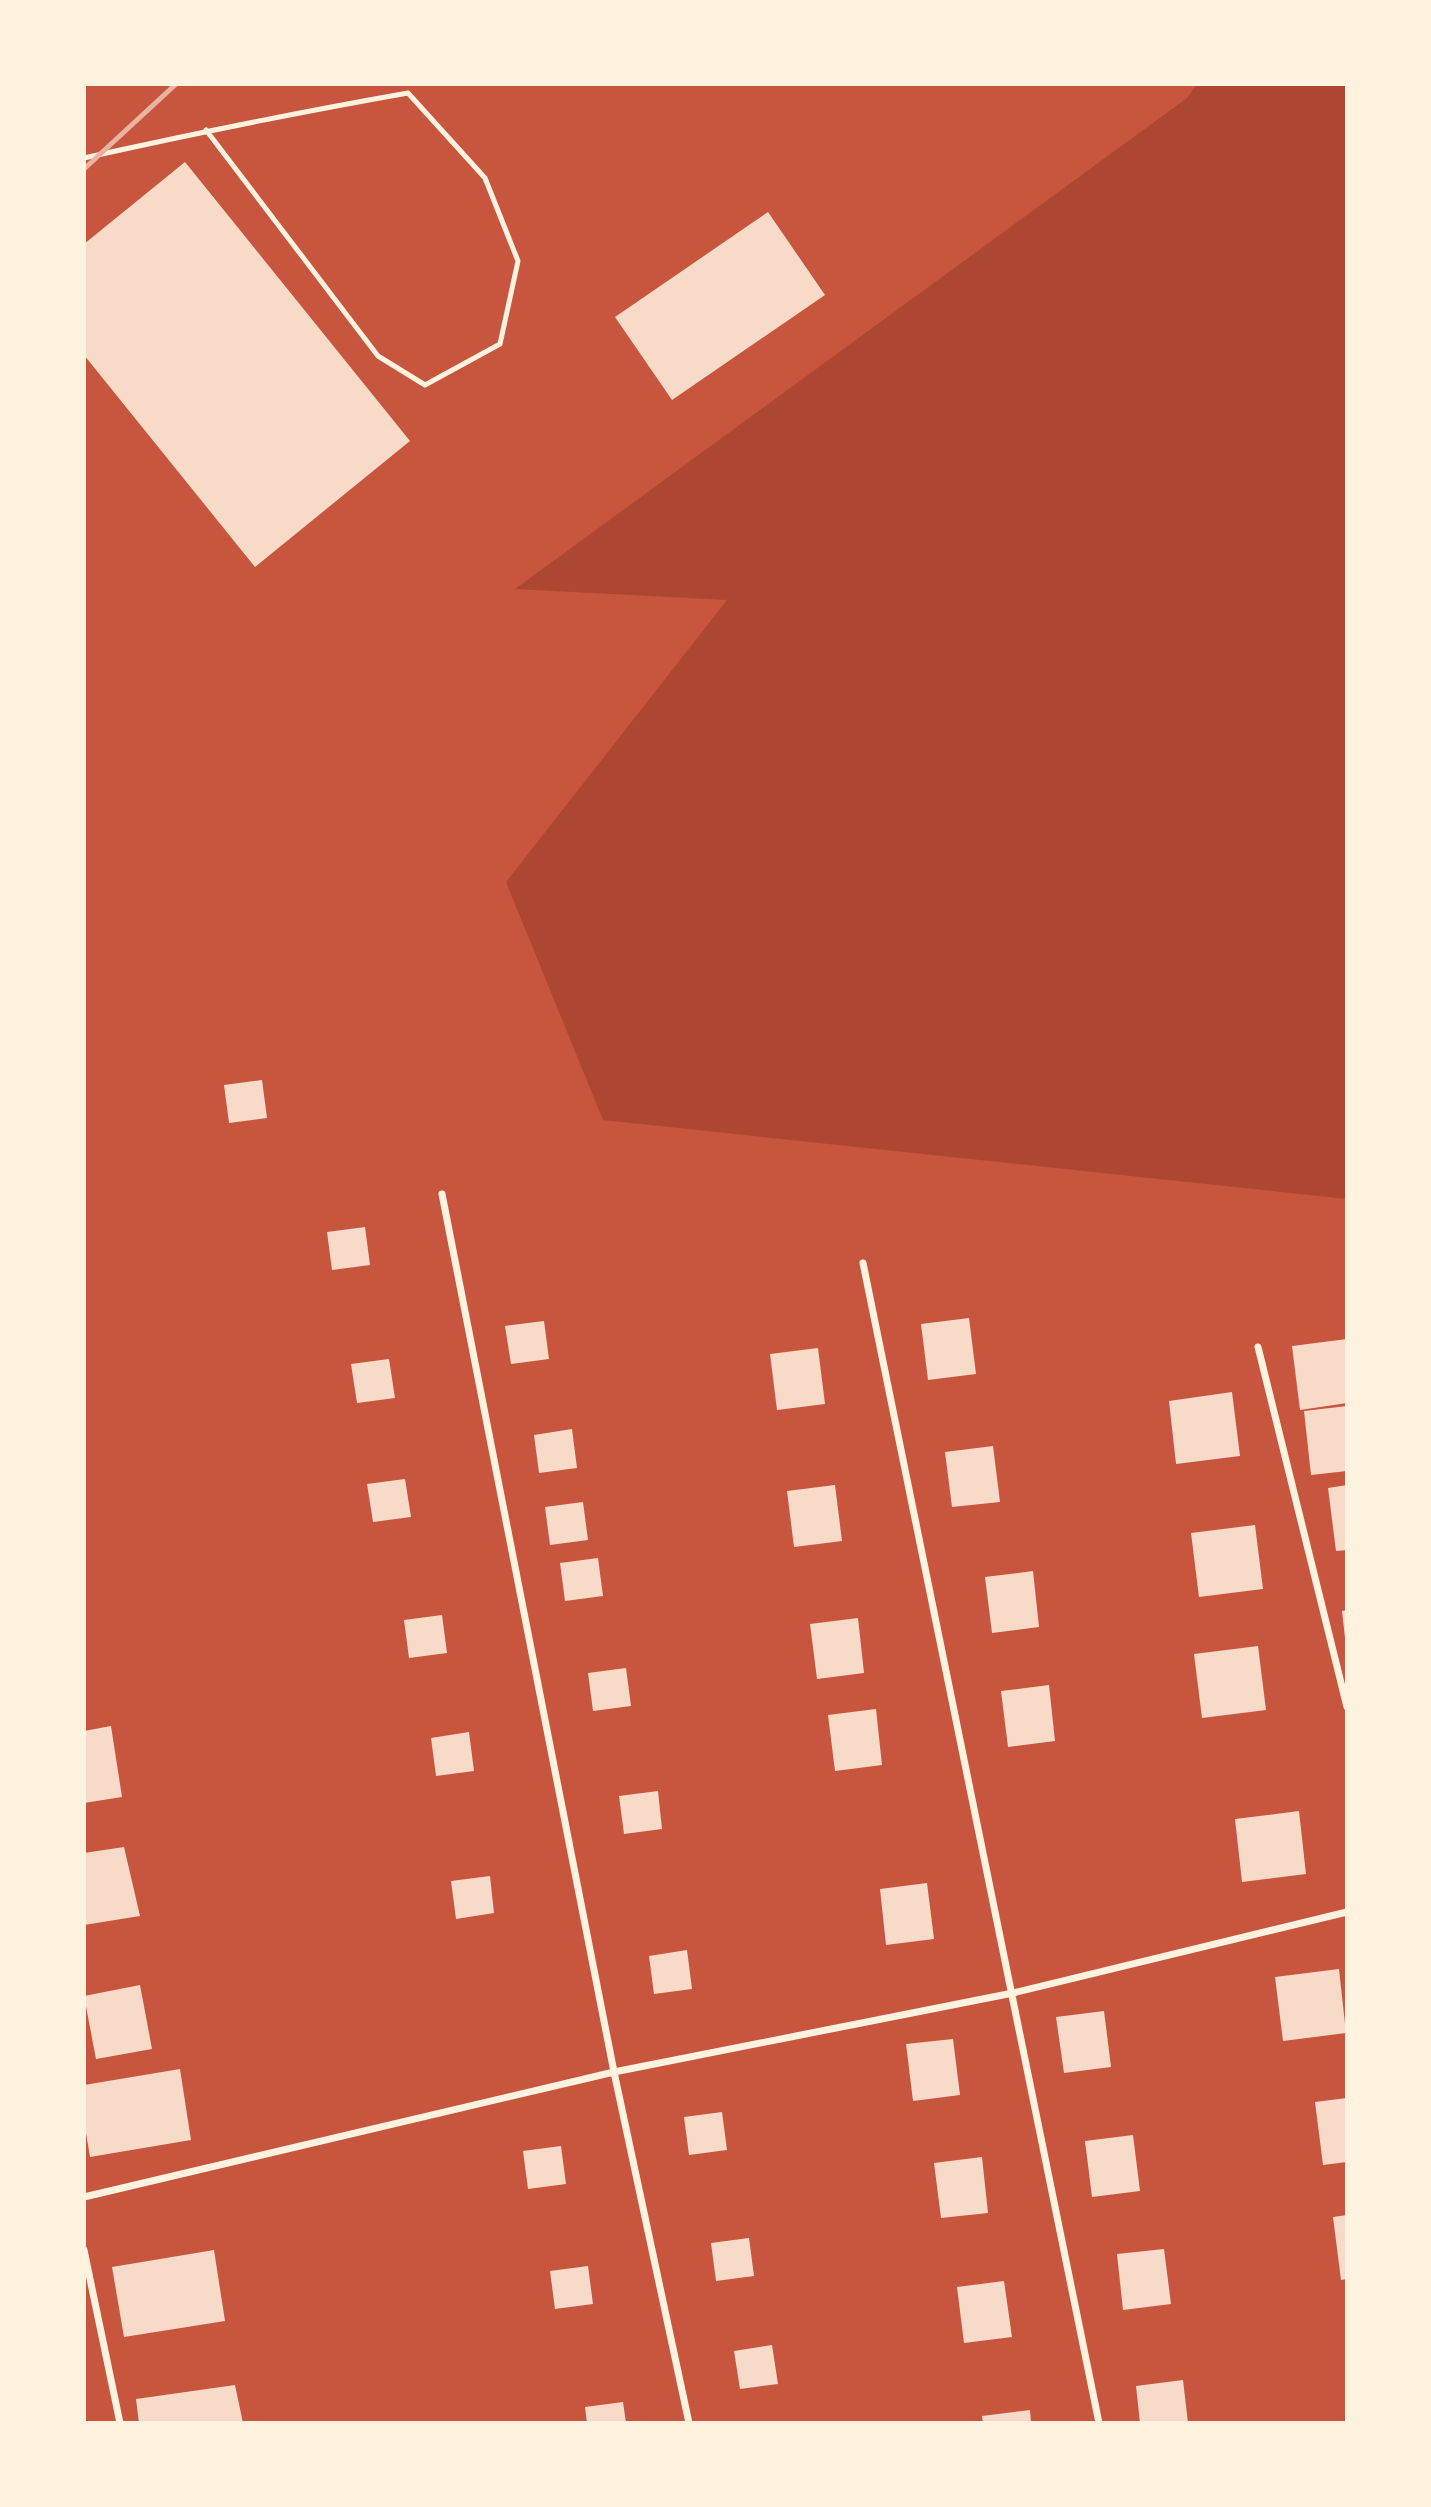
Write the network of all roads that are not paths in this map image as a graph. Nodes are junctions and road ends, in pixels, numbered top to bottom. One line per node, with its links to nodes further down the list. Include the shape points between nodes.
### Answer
1 (206, 131): 1 (lane, via 408,93 485,178 518,261 500,344 425,385 378,356); 2 (lane)
2 (84, 158)
3 (442, 1194): 9 (street)
4 (863, 1264): 8 (street)
5 (1258, 1347): 6 (street)
6 (1347, 1707)
7 (1347, 1912): 8 (street)
8 (1013, 1993): 9 (street); 14 (street)
9 (614, 2072): 10 (street); 13 (street)
10 (84, 2197)
11 (84, 2250): 12 (street)
12 (120, 2423)
13 (689, 2423)
14 (1099, 2423)

